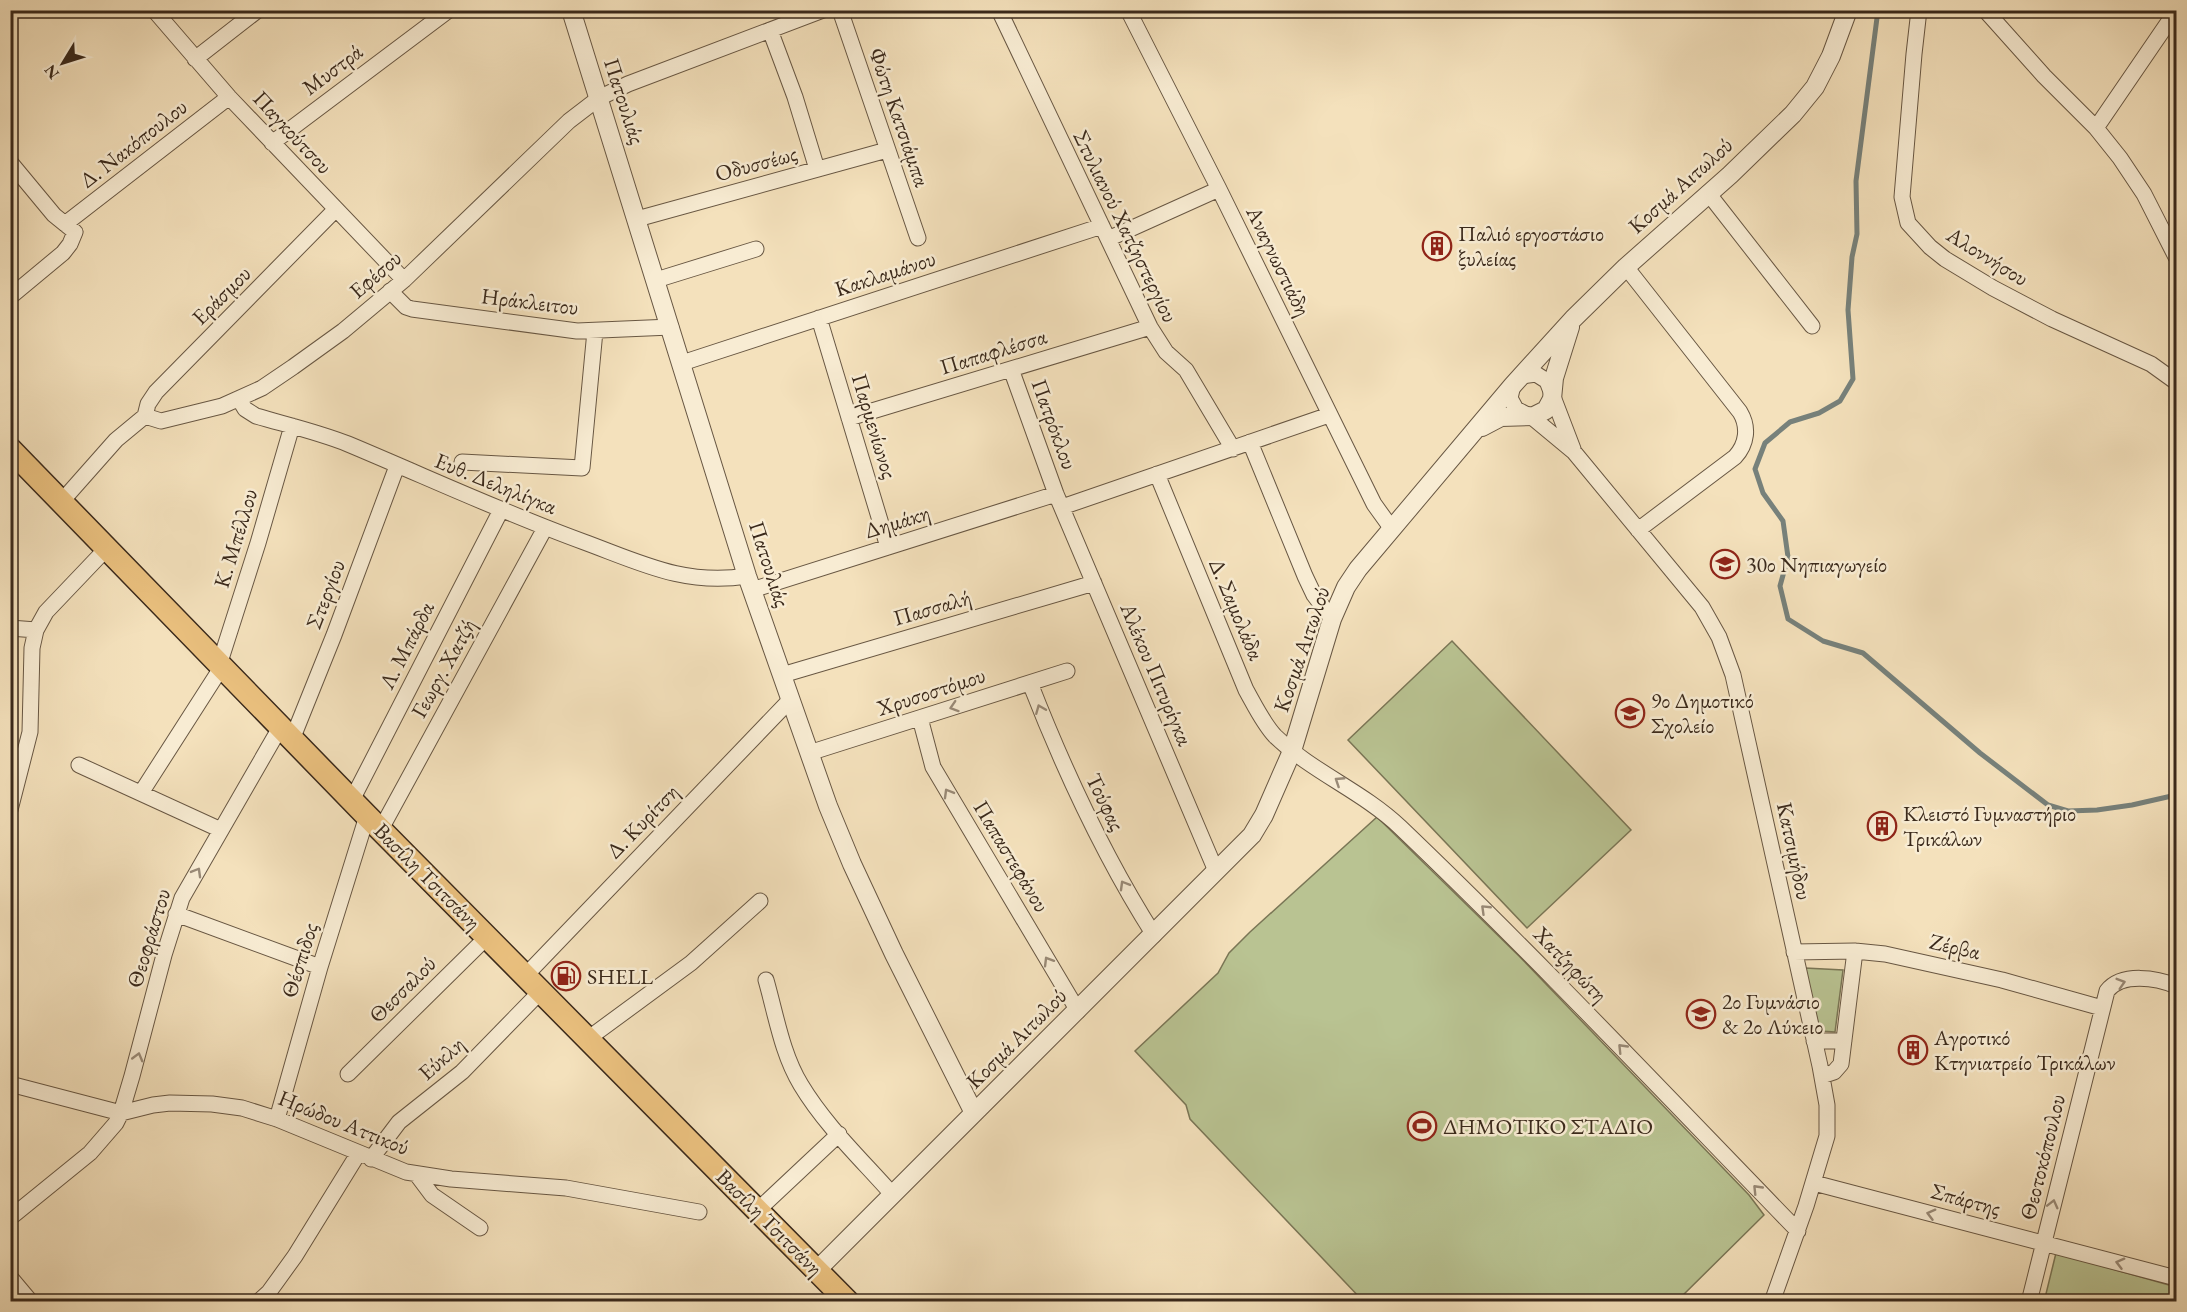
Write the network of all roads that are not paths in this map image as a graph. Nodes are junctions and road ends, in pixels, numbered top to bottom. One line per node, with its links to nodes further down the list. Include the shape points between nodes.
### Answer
1 (154, 10): 14 (street, Παγκούτσου)
2 (258, 10): 14 (street)
3 (448, 10): 18 (street, Μυστρά)
4 (571, 10): 16 (street, Πατουλιάς)
5 (823, 10): 13 (street, Εφέσου)
6 (840, 10): 19 (street, Φώτη Κατσιάμπα)
7 (999, 10): 27 (street, Στυλιανού Χατζηστεργίου)
8 (1128, 10): 22 (street, Αναγνωστιάδη)
9 (1848, 10): 23 (street, Κοσμά Αιτωλού, via 1815,87 1793,114)
10 (1919, 10): 45 (street, Αλοννήσου, via 1902,197 1908,223 1945,259 1993,288 2151,364)
11 (1985, 10): 17 (street)
12 (2176, 11): 17 (street)
13 (770, 30): 16 (street, Εφέσου); 21 (street)
14 (195, 58): 15 (street, Παγκούτσου)
15 (229, 97): 18 (street, Παγκούτσου); 26 (street, Δ. Νακόπουλου)
16 (599, 98): 25 (street, Πατουλιάς); 32 (street, Εφέσου, via 569,121)
17 (2096, 128): 30 (street, via 2144,194)
18 (272, 143): 24 (street, Παγκούτσου)
19 (887, 150): 21 (street, Οδυσσέως); 28 (street, Φώτη Κατσιάμπα)
20 (10, 162): 26 (street, via 54,215)
21 (817, 169): 25 (street, Οδυσσέως)
22 (1219, 189): 27 (street, Κακλαμάνου); 48 (street, Αναγνωστιάδη)
23 (1708, 193): 31 (street, Κοσμά Αιτωλού); 38 (street)
24 (335, 210): 32 (street, Παγκούτσου); 50 (street, Εράσμου, via 156,392)
25 (637, 219): 33 (street, Πατουλιάς)
26 (70, 228): 35 (street, Δ. Νακόπουλου, via 70,244 63,253)
27 (1105, 233): 36 (street, Κακλαμάνου); 40 (street, Στυλιανού Χατζηστεργίου)
28 (918, 238)
29 (756, 249): 33 (street)
30 (2176, 257)
31 (1626, 267): 37 (street, Κοσμά Αιτωλού); 66 (street, via 1740,412 1746,429 1735,457)
32 (404, 280): 34 (street, Εφέσου)
33 (656, 280): 39 (street, Πατουλιάς)
34 (390, 291): 41 (street, Ηράκλειτου, via 412,309); 47 (street, Εφέσου, via 302,361)
35 (10, 297)
36 (819, 318): 42 (street, Κακλαμάνου); 51 (street, Παρμενίωνος)
37 (1573, 319): 44 (street, Κοσμά Αιτωλού); 46 (street)
38 (1812, 326)
39 (670, 327): 41 (street, Ηράκλειτου); 42 (street, Πατουλιάς)
40 (1150, 327): 43 (street, Παπαφλέσσα); 55 (street, Στυλιανού Χατζηστεργίου, via 1166,352 1186,370)
41 (595, 331): 58 (street, via 582,468)
42 (682, 363): 69 (street, Πατουλιάς)
43 (1011, 369): 51 (street, Παπαφλέσσα); 62 (street, Πατρόκλου)
44 (1518, 380): 46 (street, via 1542,377); 49 (street, via 1510,398 1521,413); 53 (street, Κοσμά Αιτωλού)
45 (2176, 382)
46 (1552, 393): 49 (street, via 1546,410); 57 (street)
47 (239, 399): 50 (street, Εφέσου, via 172,419 156,421); 52 (street, Ευθ. Δεληλίγκα, via 251,414)
48 (1329, 415): 54 (street, Δημάκη); 65 (street, Αναγνωστιάδη, via 1374,504)
49 (1528, 415): 53 (street, via 1502,417); 57 (street)
50 (145, 416): 61 (street, via 116,440)
51 (849, 418): 67 (street, Παρμενίωνος)
52 (292, 426): 59 (street, Ευθ. Δεληλίγκα); 74 (street, Κ. Μπέλλου)
53 (1473, 433): 65 (street, Κοσμά Αιτωλού)
54 (1250, 442): 55 (street, Δημάκη); 71 (street, via 1305,576)
55 (1233, 448): 60 (street, Δημάκη)
56 (10, 449): 61 (main road, Βασίλη Τσιτσάνη)
57 (1574, 452): 66 (street, Κατσιμήδου)
58 (462, 462)
59 (397, 466): 63 (street, Ευθ. Δεληλίγκα); 80 (street, Στεργίου, via 334,635)
60 (1157, 474): 62 (street, Δημάκη); 81 (street, Δ. Σαμολάδα, via 1246,690 1262,719)
61 (62, 501): 68 (main road, Βασίλη Τσιτσάνη)
62 (1059, 501): 67 (street, Δημάκη); 70 (street, Αλέκου Πιτυρίγκα)
63 (501, 510): 64 (street, Ευθ. Δεληλίγκα); 86 (street, Λ. Μπάρδα)
64 (545, 528): 69 (street, Ευθ. Δεληλίγκα, via 680,576); 86 (street, Γεωργ. Χατζή)
65 (1392, 529): 71 (street, Κοσμά Αιτωλού, via 1352,578)
66 (1638, 530): 94 (street, Κατσιμήδου, via 1702,607 1726,654)
67 (888, 547): 69 (street, Δημάκη)
68 (107, 548): 73 (street, via 46,612); 74 (main road, Βασίλη Τσιτσάνη)
69 (750, 583): 76 (street, Πατουλιάς)
70 (1094, 583): 76 (street, Πασσαλή); 88 (street, Αλέκου Πιτυρίγκα)
71 (1332, 619): 81 (street, Κοσμά Αιτωλού)
72 (10, 628): 73 (street)
73 (36, 630): 85 (street, via 30,732)
74 (221, 664): 80 (main road, Βασίλη Τσιτσάνη); 84 (street, Κ. Μπέλλου)
75 (1067, 671): 77 (street, Χρυσοστόμου)
76 (782, 675): 78 (street, Πατουλιάς)
77 (1030, 683): 79 (street, Χρυσοστόμου, one-way to 79); 91 (street, Τούφας, one-way to 77, via 1098,837)
78 (791, 699): 82 (street, Πατουλιάς); 97 (street, Δ. Κυρίτση)
79 (920, 718): 82 (street, Χρυσοστόμου); 100 (street, Παπαστεφάνου, one-way to 79, via 933,767)
80 (287, 731): 86 (main road, Βασίλη Τσιτσάνη); 87 (street, Θεοφράστου)
81 (1292, 751): 88 (street, Κοσμά Αιτωλού, via 1258,827); 119 (street, Χατζηφώτη, one-way to 81, via 1512,935 1398,825)
82 (809, 753): 108 (street, Πατουλιάς, via 867,897)
83 (79, 765): 84 (street)
84 (141, 793): 87 (street)
85 (10, 810)
86 (367, 815): 92 (main road, Βασίλη Τσιτσάνη); 95 (street, Θέσπιδος)
87 (221, 830): 90 (street, Θεοφράστου, one-way to 87)
88 (1216, 872): 91 (street, Κοσμά Αιτωλού)
89 (760, 901): 101 (street, via 691,963)
90 (176, 914): 95 (street); 107 (street, Θεοφράστου, one-way to 90)
91 (1154, 934): 100 (street, Κοσμά Αιτωλού)
92 (488, 936): 97 (main road, Βασίλη Τσιτσάνη); 104 (street, Θεσσαλού)
93 (1855, 951): 94 (street, Ζέρβα); 99 (street, Ζέρβα, via 1906,958 2002,980); 103 (street)
94 (1794, 952): 102 (street, Κατσιμήδου)
95 (320, 968): 109 (street, Θέσπιδος)
96 (766, 980): 110 (street, via 788,1059 801,1084)
97 (534, 982): 101 (main road, Βασίλη Τσιτσάνη); 111 (street, Εύκλη, via 462,1072 399,1122)
98 (2176, 986): 99 (street, Θεοτοκόπουλου, one-way to 98, via 2109,988 2123,981 2156,980)
99 (2102, 1008): 120 (street, Θεοτοκόπουλου, one-way to 99)
100 (1078, 1011): 108 (street, Κοσμά Αιτωλού)
101 (589, 1038): 115 (main road, Βασίλη Τσιτσάνη)
102 (1814, 1041): 103 (street); 105 (street, Κατσιμήδου)
103 (1844, 1041): 105 (street, via 1838,1068)
104 (348, 1074)
105 (1822, 1076): 113 (street, Κατσιμήδου, via 1827,1136)
106 (10, 1084): 107 (street)
107 (121, 1113): 109 (street, Ηρώδου Αττικού, via 153,1104 212,1104 253,1110); 117 (street, Θεοφράστου, via 90,1153)
108 (974, 1113): 114 (street, Κοσμά Αιτωλού)
109 (277, 1119): 111 (street, Ηρώδου Αττικού)
110 (839, 1134): 114 (street); 115 (street)
111 (365, 1157): 112 (street, Ηρώδου Αττικού); 125 (street, Εύκλη, via 296,1256)
112 (417, 1175): 116 (street, Ηρώδου Αττικού, via 566,1188); 118 (street, via 432,1195)
113 (1814, 1183): 119 (street, Κατσιμήδου); 120 (street, Σπάρτης, one-way to 113)
114 (892, 1194): 121 (street, Κοσμά Αιτωλού)
115 (758, 1210): 121 (main road, Βασίλη Τσιτσάνη)
116 (699, 1212)
117 (10, 1218)
118 (480, 1228)
119 (1798, 1231): 127 (street, Κατσιμήδου)
120 (2044, 1243): 123 (street, Σπάρτης, one-way to 120); 128 (street, Θεοτοκόπουλου)
121 (817, 1270): 126 (main road, Βασίλη Τσιτσάνη)
122 (10, 1276): 124 (street)
123 (2176, 1278)
124 (31, 1302)
125 (258, 1302)
126 (848, 1302)
127 (1772, 1302)
128 (2029, 1302)

